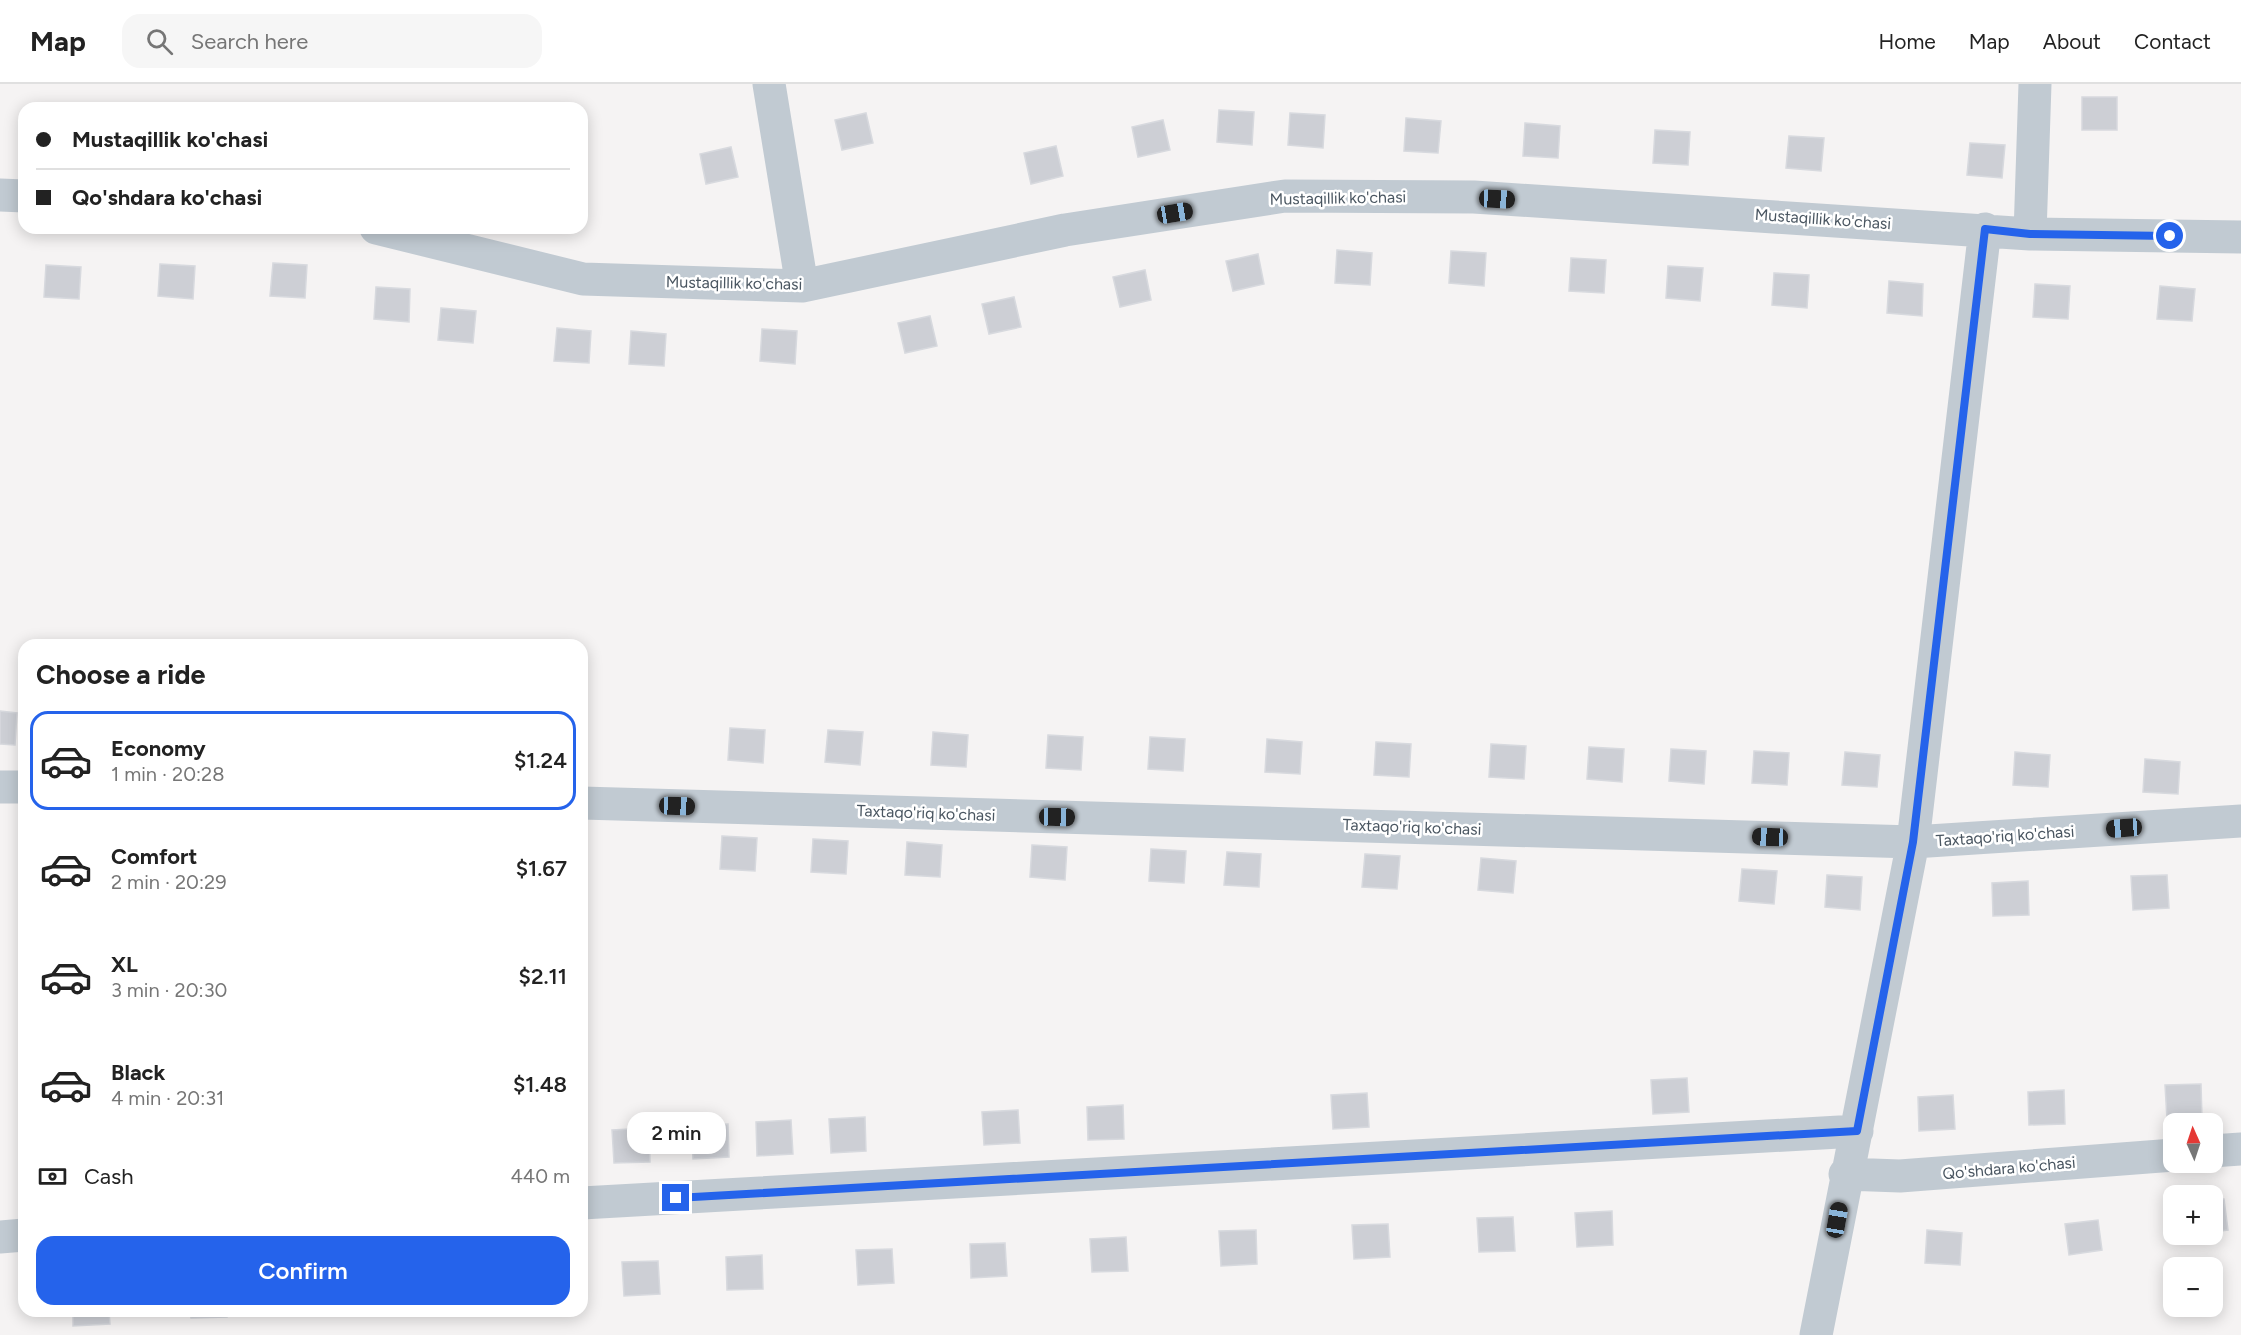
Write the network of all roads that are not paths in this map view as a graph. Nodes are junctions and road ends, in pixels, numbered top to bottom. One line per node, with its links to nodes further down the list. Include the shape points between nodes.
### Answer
1 (769, 84): 9 (street)
2 (2036, 84): 7 (street)
3 (0, 195): 4 (street)
4 (18, 196)
5 (1985, 229): 7 (street, Mustaqillik ko'chasi); 9 (street, Mustaqillik ko'chasi, via 1474,197 1285,196 1065,230); 14 (street)
6 (400, 234): 9 (street, Mustaqillik ko'chasi, via 584,279)
7 (2030, 234): 8 (street, Mustaqillik ko'chasi)
8 (2241, 237)
9 (802, 286)
10 (0, 787): 11 (street)
11 (18, 787)
12 (588, 803): 14 (street, Taxtaqo'riq ko'chasi)
13 (2241, 821): 14 (street, Taxtaqo'riq ko'chasi)
14 (1913, 842): 15 (street)
15 (1857, 1131): 19 (street); 20 (street)
16 (2241, 1149): 17 (street)
17 (2223, 1150)
18 (2163, 1156): 19 (street, Qo'shdara ko'chasi, via 1900,1176)
19 (1845, 1174): 23 (street)
20 (588, 1203)
21 (18, 1236): 22 (street)
22 (0, 1237)
23 (1816, 1335)

